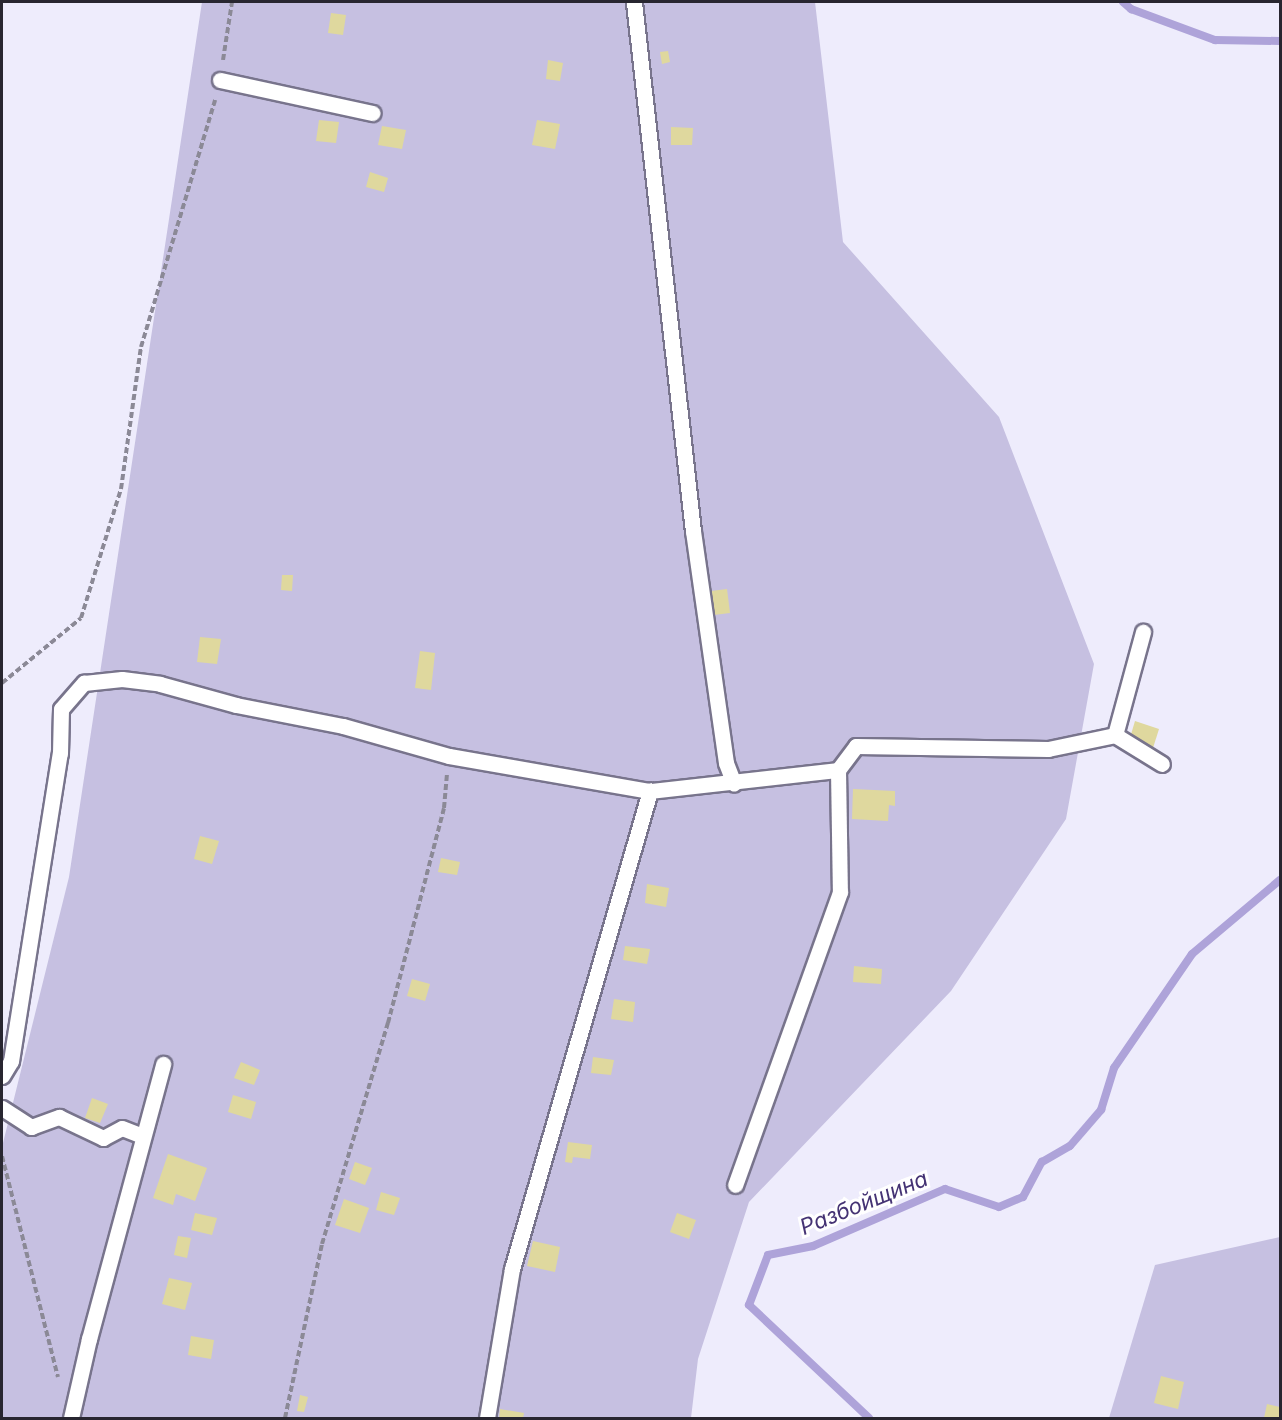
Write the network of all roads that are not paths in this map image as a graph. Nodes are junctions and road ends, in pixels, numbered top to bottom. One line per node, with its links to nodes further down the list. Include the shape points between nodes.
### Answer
1 (634, 2): 8 (lane, via 693,531 726,763)
2 (220, 80): 3 (lane)
3 (372, 113)
4 (1143, 632): 5 (lane)
5 (1115, 735): 6 (lane); 7 (lane, via 1048,749 856,746)
6 (1162, 764)
7 (838, 770): 8 (lane); 14 (lane, via 840,892)
8 (734, 784): 9 (lane)
9 (650, 790): 11 (lane, via 449,756 343,726 236,705 160,684 122,680 84,683 61,709 60,753 11,1061); 16 (lane, via 512,1269)
10 (163, 1064): 13 (lane)
11 (2, 1076)
12 (2, 1108): 13 (lane, via 31,1127 59,1117 103,1138 122,1128)
13 (143, 1136): 15 (lane)
14 (735, 1185)
15 (71, 1419)
16 (487, 1419)

